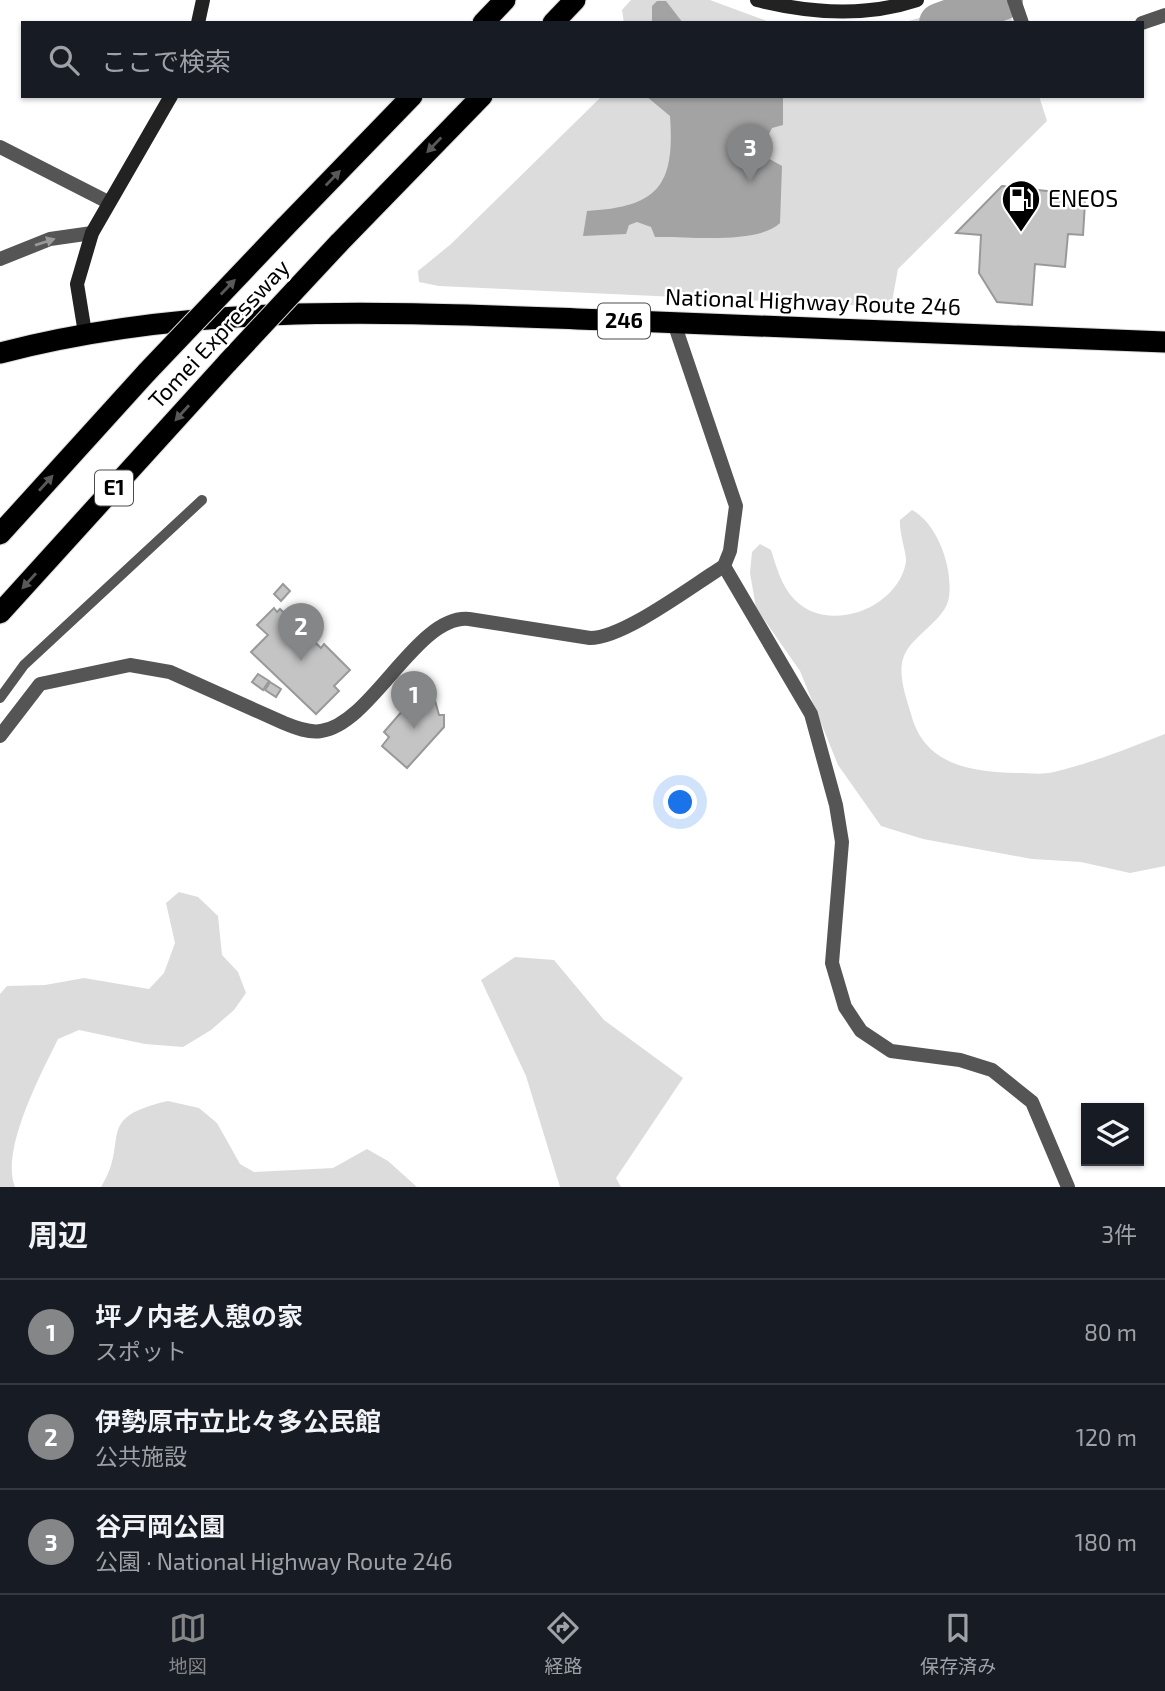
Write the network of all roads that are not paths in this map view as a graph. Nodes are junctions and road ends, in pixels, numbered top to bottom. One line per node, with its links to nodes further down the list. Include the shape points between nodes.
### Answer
1 (203, 0): 8 (main road)
2 (505, 0): 9 (highway)
3 (575, 0): 10 (highway)
4 (758, 0): 5 (main road, via 841,11 873,10)
5 (917, 0)
6 (1014, 0): 11 (street)
7 (1165, 15): 12 (street)
8 (198, 21)
9 (485, 21)
10 (555, 21)
11 (1021, 21)
12 (1144, 22)
13 (170, 98): 17 (main road)
14 (410, 98): 25 (highway, Tomei Expressway / E1, one-way to 14, bridge, via 147,372)
15 (480, 98): 27 (highway, Tomei Expressway / E1, one-way to 27, bridge, via 228,362)
16 (0, 147): 17 (street)
17 (108, 202): 18 (main road)
18 (92, 233): 19 (street, one-way to 18, via 50,239); 21 (main road, via 77,284)
19 (0, 259)
20 (674, 323): 21 (highway, National Highway Route 246 / 246, via 318,311 203,317); 22 (highway, National Highway Route 246 / 246); 26 (street, via 736,506)
21 (85, 333): 23 (highway, National Highway Route 246 / 246)
22 (1165, 342)
23 (0, 353)
24 (202, 500): 28 (lane, via 24,665)
25 (0, 534)
26 (724, 566): 29 (street, via 627,626 597,638 453,620 430,636 348,717 324,731 284,723 170,672 130,665 40,684); 30 (street, via 811,714 836,805 842,842 832,963 845,1007 861,1031 891,1051 960,1060 992,1070 1032,1102)
27 (0, 613)
28 (0, 698)
29 (0, 736)
30 (1068, 1187)

